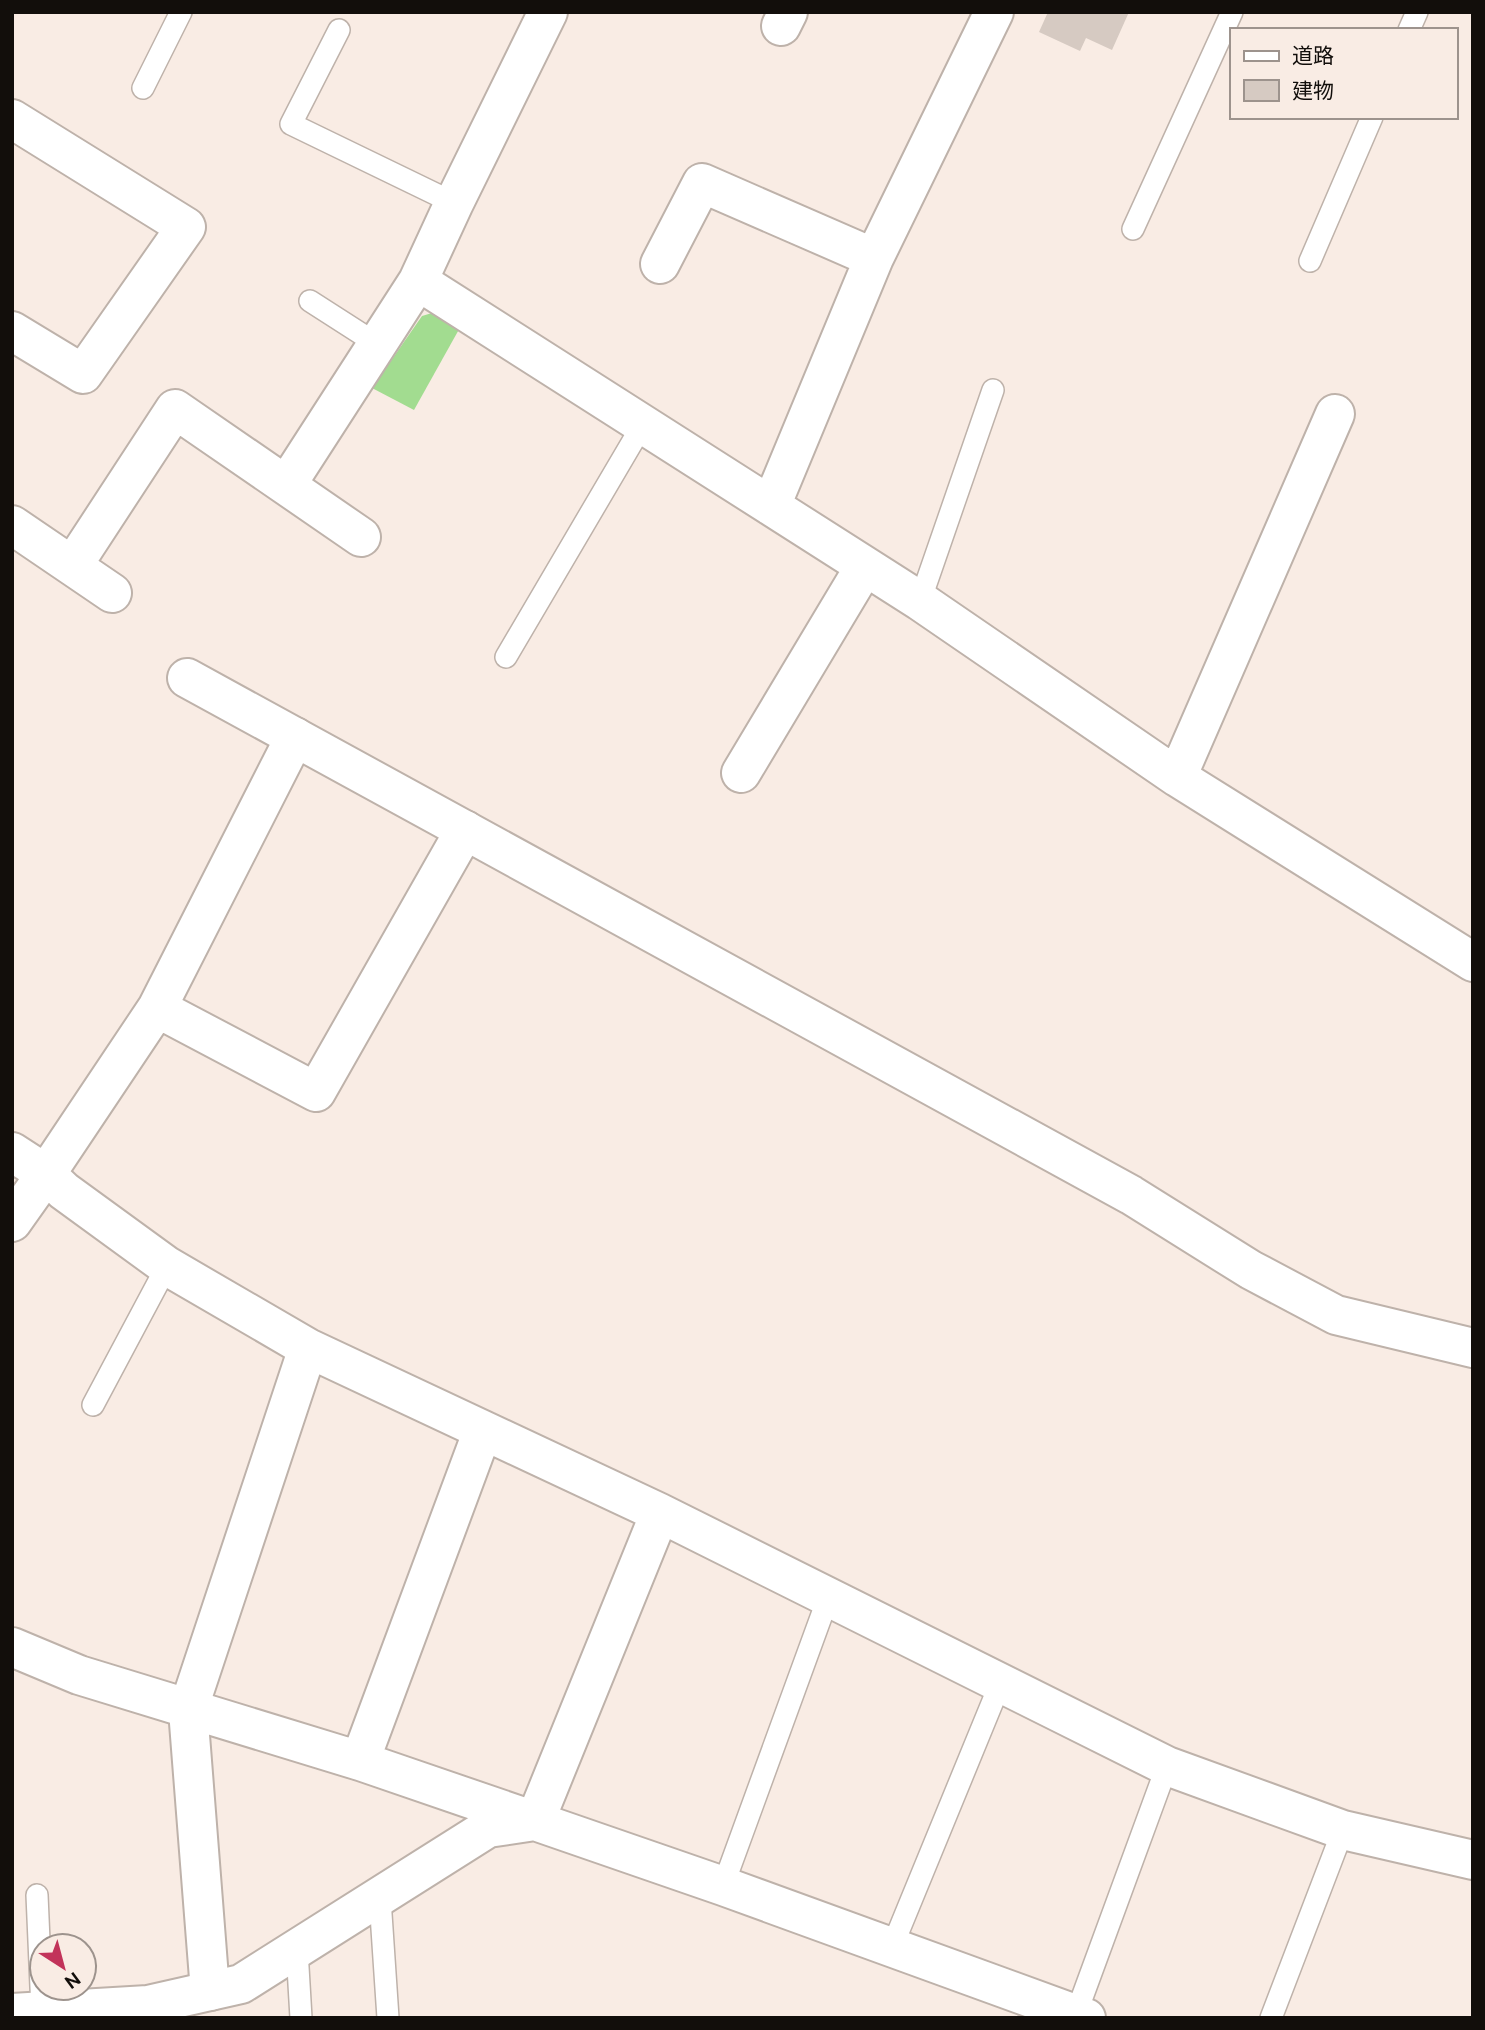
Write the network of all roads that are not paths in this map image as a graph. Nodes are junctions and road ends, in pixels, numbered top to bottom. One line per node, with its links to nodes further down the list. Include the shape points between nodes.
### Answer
1 (181, 12): 8 (lane)
2 (548, 12): 11 (street)
3 (994, 12): 13 (street)
4 (1232, 12): 12 (lane)
5 (1417, 12): 6 (lane)
6 (1410, 28)
7 (340, 30): 11 (lane, via 291,124)
8 (143, 88)
9 (12, 119): 18 (street, via 186,227 83,374)
10 (1371, 119): 14 (lane)
11 (454, 203): 16 (street)
12 (1133, 229)
13 (874, 258): 15 (street, via 702,183); 24 (street)
14 (1310, 261)
15 (660, 264)
16 (418, 281): 19 (street); 22 (street)
17 (310, 301): 19 (lane)
18 (12, 331)
19 (377, 344): 23 (street)
20 (993, 390): 30 (lane)
21 (1335, 414): 35 (street)
22 (643, 425): 24 (street); 31 (lane)
23 (287, 484): 26 (street); 27 (street, via 175,409)
24 (771, 506): 28 (street)
25 (12, 525): 27 (street)
26 (361, 537)
27 (73, 565): 29 (street)
28 (865, 566): 30 (street); 34 (street)
29 (112, 593)
30 (920, 601): 35 (street)
31 (506, 657)
32 (187, 678): 33 (street)
33 (295, 737): 36 (street); 38 (street)
34 (741, 773)
35 (1177, 777): 37 (street)
36 (465, 830): 38 (street, via 316,1092); 44 (street, via 1131,1195 1251,1270 1336,1315)
37 (1473, 962)
38 (157, 1008): 40 (street)
39 (12, 1152): 40 (street)
40 (46, 1174): 41 (street); 42 (street)
41 (12, 1222)
42 (167, 1266): 43 (street); 45 (lane)
43 (308, 1348): 46 (street); 51 (street)
44 (1473, 1348)
45 (93, 1405)
46 (483, 1430): 47 (street); 52 (street)
47 (660, 1513): 48 (street); 54 (street)
48 (828, 1598): 50 (street); 57 (lane)
49 (12, 1647): 51 (street, via 79,1675)
50 (1000, 1684): 53 (street); 60 (lane)
51 (188, 1710): 52 (street); 62 (street)
52 (360, 1760): 54 (street)
53 (1167, 1766): 55 (street); 64 (lane)
54 (536, 1821): 57 (street); 59 (street, via 488,1828)
55 (1343, 1829): 56 (street); 67 (lane)
56 (1473, 1860)
57 (723, 1886): 60 (street)
58 (37, 1895): 63 (lane)
59 (380, 1899): 61 (street); 66 (lane)
60 (892, 1947): 64 (street)
61 (296, 1950): 62 (street, via 241,1984); 65 (lane)
62 (210, 1991): 63 (street, via 148,2005)
63 (27, 2012)
64 (1081, 2016)
65 (301, 2018)
66 (388, 2018)
67 (1271, 2018)

